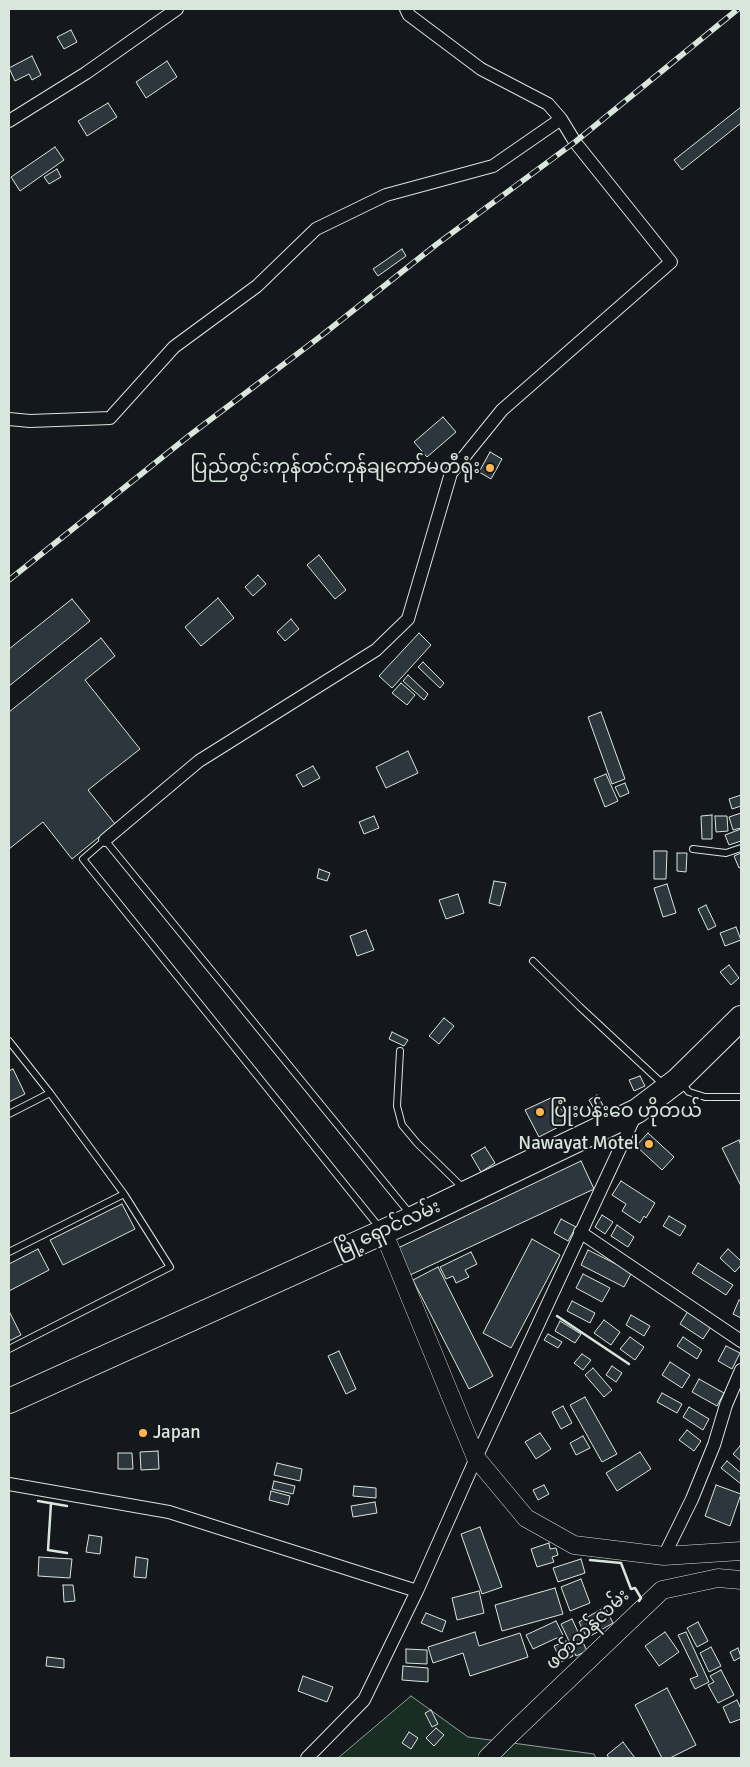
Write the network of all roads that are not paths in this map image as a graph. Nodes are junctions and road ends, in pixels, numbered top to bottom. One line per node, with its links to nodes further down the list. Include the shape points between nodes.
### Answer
1 (177, 9): 4 (street, via 86,73)
2 (406, 9): 3 (street, via 409,15 481,69 548,104)
3 (562, 120): 5 (street, via 493,166 386,195 316,229 257,286 174,347 110,418); 6 (street, via 575,142 671,262 502,410 451,473 408,619 376,650 199,761)
4 (9, 121)
5 (9, 420)
6 (106, 840): 20 (lane); 21 (lane, via 82,859)
7 (741, 848): 8 (lane, via 726,853)
8 (693, 849)
9 (533, 961): 13 (lane, via 580,1007)
10 (741, 1018): 13 (highway, မြို့ရှောင်လမ်း)
11 (9, 1041): 14 (lane)
12 (400, 1051): 18 (lane, via 397,1106 402,1125)
13 (673, 1084): 15 (lane, via 705,1096); 16 (highway, မြို့ရှောင်လမ်း)
14 (50, 1093): 17 (lane); 19 (lane)
15 (741, 1097)
16 (637, 1111): 18 (highway, မြို့ရှောင်လမ်း); 22 (street)
17 (9, 1114)
18 (468, 1192): 20 (highway, မြို့ရှောင်လမ်း)
19 (124, 1194): 23 (lane); 25 (lane, via 170,1267)
20 (414, 1218): 21 (highway, မြို့ရှောင်လမ်း)
21 (383, 1231): 27 (highway, မြို့ရှောင်လမ်း); 28 (main road)
22 (580, 1232): 24 (street); 28 (street)
23 (9, 1252)
24 (741, 1341)
25 (9, 1349)
26 (741, 1370): 31 (street, via 692,1500)
27 (9, 1401)
28 (476, 1458): 31 (main road, via 526,1518 574,1545); 33 (street)
29 (9, 1484): 33 (street, via 169,1512)
30 (741, 1551): 31 (main road)
31 (664, 1556)
32 (741, 1580): 35 (main road, ဖတ်သန်လမ်း, via 718,1578 662,1590)
33 (417, 1591): 34 (street, via 364,1700)
34 (307, 1758)
35 (487, 1758)

